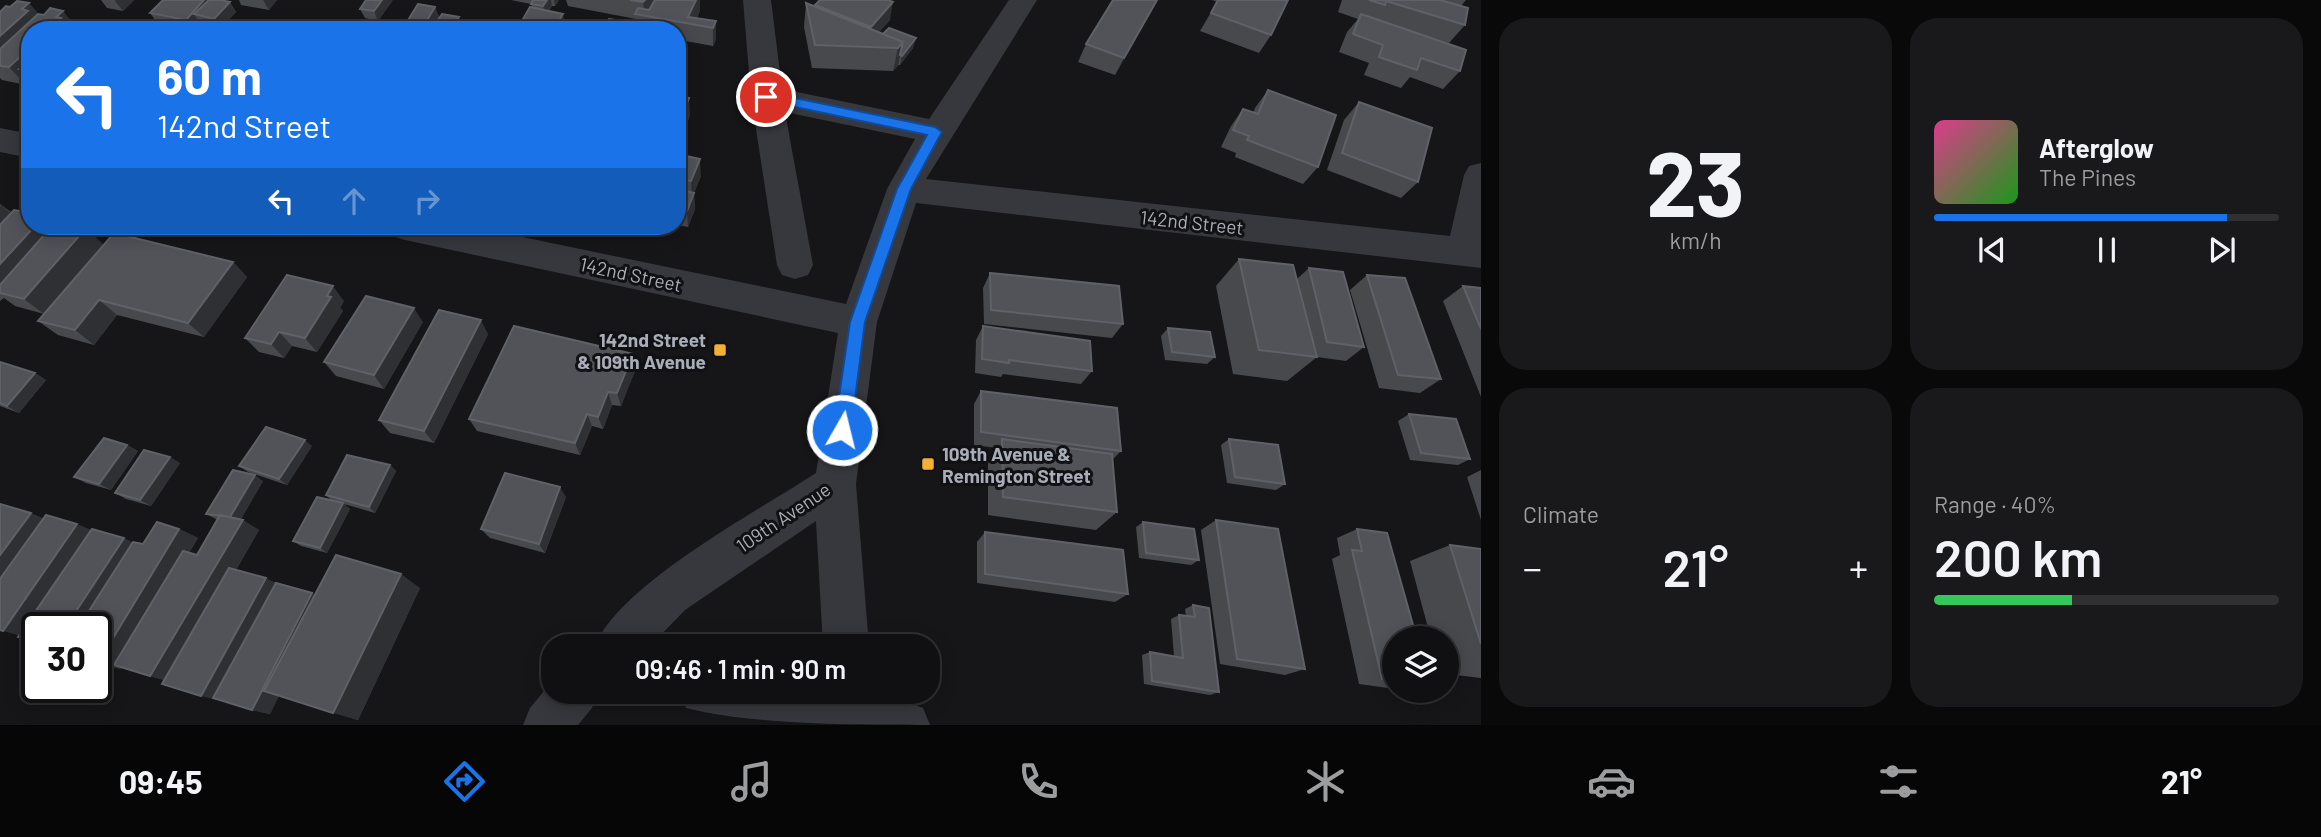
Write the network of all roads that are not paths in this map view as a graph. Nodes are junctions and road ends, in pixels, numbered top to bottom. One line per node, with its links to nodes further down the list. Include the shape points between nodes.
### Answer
1 (757, 0): 3 (street)
2 (1023, 0): 4 (street, 109th Avenue)
3 (766, 97): 4 (street); 11 (street)
4 (935, 132): 8 (street, 109th Avenue)
5 (0, 140): 6 (street)
6 (21, 144)
7 (1481, 175): 10 (street)
8 (904, 189): 10 (street, 142nd Street); 12 (street, 109th Avenue)
9 (447, 235): 12 (street, 142nd Street)
10 (1472, 253)
11 (795, 265)
12 (858, 322): 13 (street, 109th Avenue)
13 (835, 484): 14 (street, 109th Avenue, via 670,594); 15 (street)
14 (630, 634)
15 (845, 634)
16 (564, 704): 19 (street)
17 (801, 704): 18 (street)
18 (853, 711): 20 (street)
19 (547, 725)
20 (906, 725)

